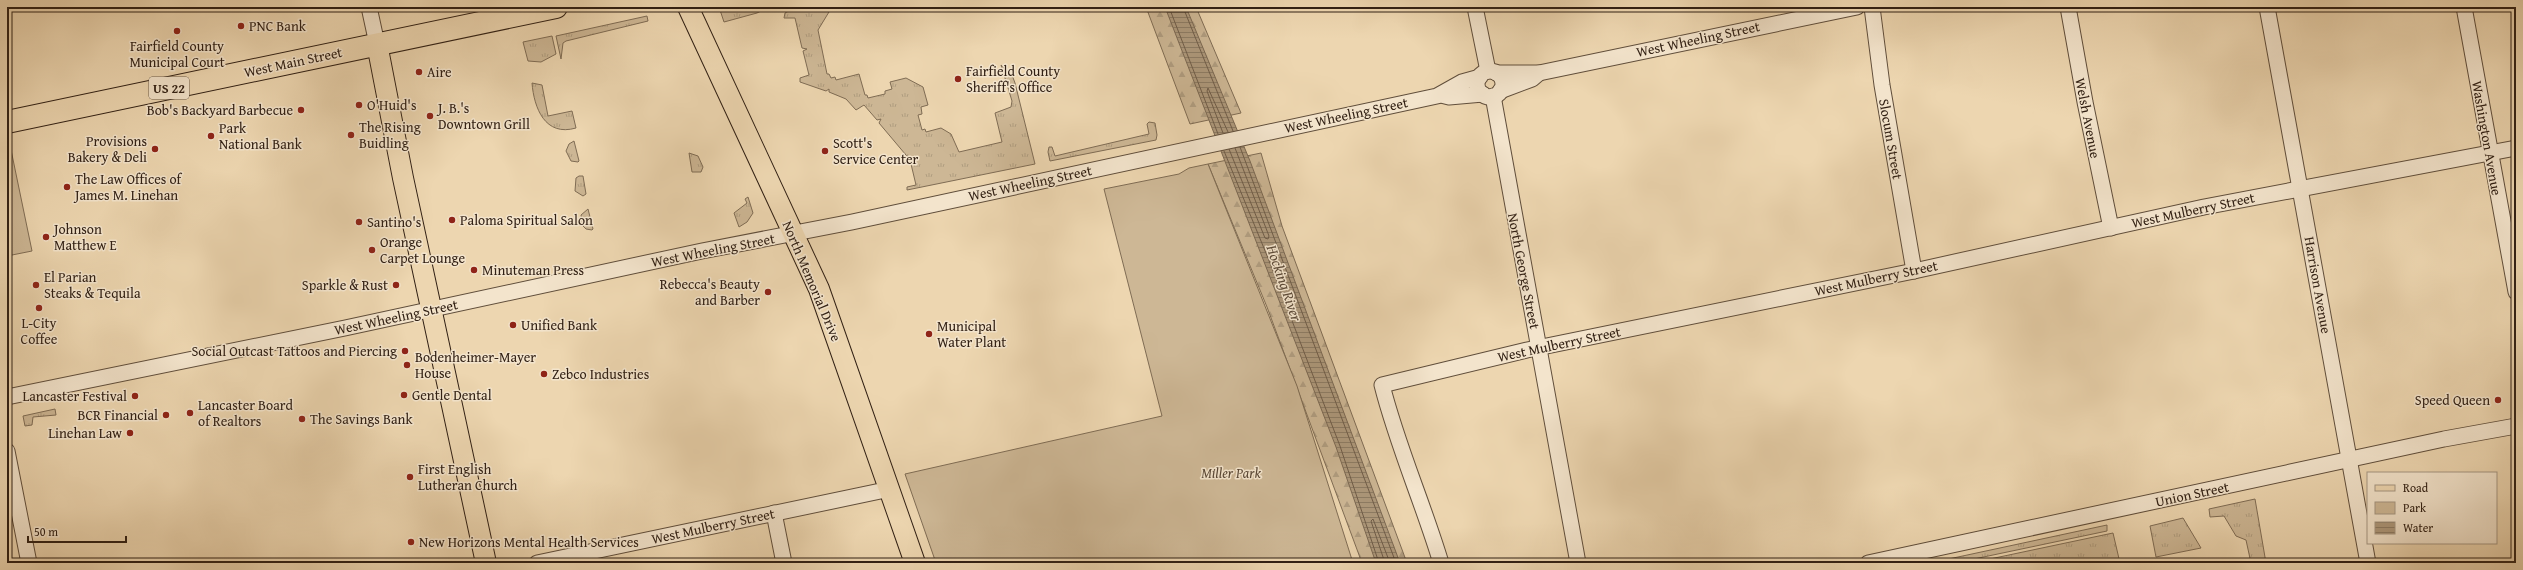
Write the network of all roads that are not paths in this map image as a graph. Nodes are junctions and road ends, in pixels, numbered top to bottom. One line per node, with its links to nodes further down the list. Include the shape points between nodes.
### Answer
1 (368, 7): 10 (street)
2 (556, 7): 10 (highway, West Main Street / US 22)
3 (688, 7): 20 (main road, North Memorial Drive)
4 (1475, 7): 11 (street)
5 (1857, 7): 12 (street, West Wheeling Street)
6 (1872, 7): 21 (street, Slocum Street, via 1882,85)
7 (2068, 7): 19 (street, Welsh Avenue)
8 (2267, 7): 18 (street, Harrison Avenue)
9 (2464, 7): 17 (street, Washington Avenue)
10 (377, 44): 15 (highway, West Main Street / US 22); 23 (main road, via 403,178)
11 (1488, 74): 12 (street, West Wheeling Street); 13 (street, via 1477,84); 13 (street, via 1503,83); 14 (street, West Wheeling Street, via 1462,82)
12 (1539, 74): 13 (street, West Wheeling Street)
13 (1492, 94): 14 (street, West Wheeling Street, via 1449,97); 24 (street, North George Street)
14 (1441, 95): 20 (street, West Wheeling Street)
15 (7, 122)
16 (2516, 148): 17 (street, West Mulberry Street)
17 (2490, 153): 18 (street, West Mulberry Street); 22 (street, Washington Avenue)
18 (2301, 188): 19 (street, West Mulberry Street); 28 (street, Harrison Avenue)
19 (2111, 228): 21 (street, West Mulberry Street)
20 (792, 234): 23 (street, West Wheeling Street); 29 (main road, North Memorial Drive, via 819,289)
21 (1914, 271): 24 (street, West Mulberry Street)
22 (2516, 292)
23 (433, 308): 25 (street, West Wheeling Street); 32 (main road)
24 (1538, 348): 36 (street, West Mulberry Street, via 1382,385 1387,407); 37 (street, North George Street)
25 (7, 397)
26 (2516, 426): 28 (street, Union Street)
27 (7, 451): 31 (street)
28 (2350, 460): 38 (street, Union Street); 39 (street, Harrison Avenue)
29 (890, 489): 30 (street, West Mulberry Street); 35 (main road, North Memorial Drive)
30 (774, 513): 33 (street, West Mulberry Street); 34 (street)
31 (30, 563)
32 (486, 563)
33 (537, 563)
34 (784, 563)
35 (915, 563)
36 (1441, 563)
37 (1578, 563)
38 (1868, 563)
39 (2368, 563)

